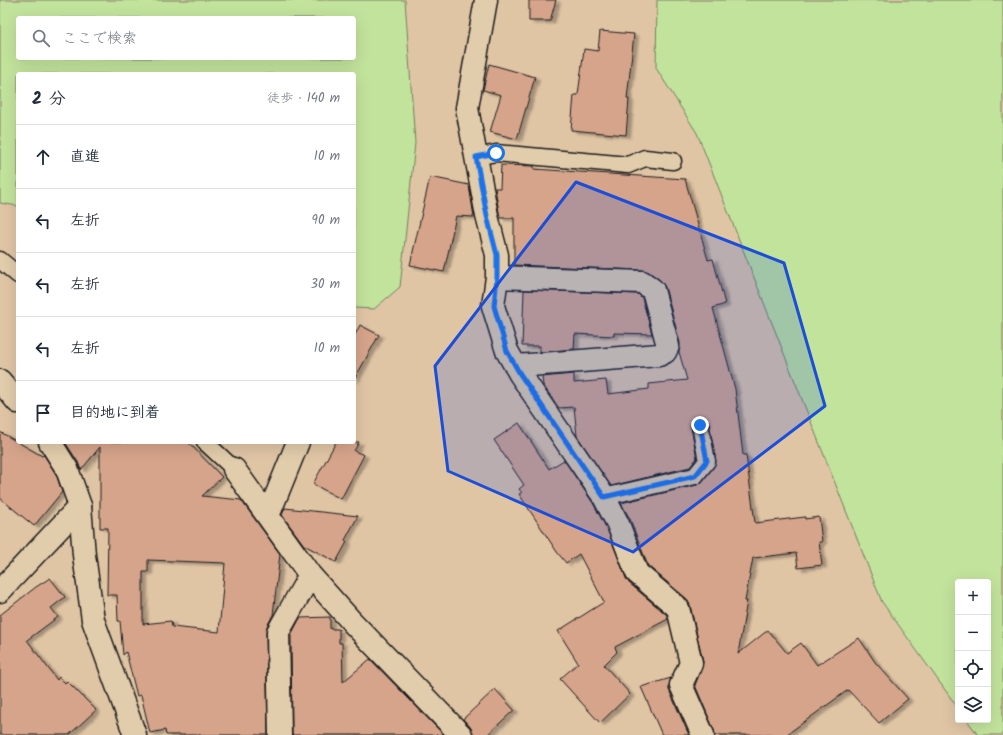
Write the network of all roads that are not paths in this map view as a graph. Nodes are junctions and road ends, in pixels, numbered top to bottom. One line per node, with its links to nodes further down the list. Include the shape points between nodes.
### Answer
1 (486, 0): 2 (street, via 467,108)
2 (476, 157): 3 (lane, via 496,153 628,165 645,158); 6 (street, via 497,255)
3 (673, 161)
4 (0, 260): 5 (lane)
5 (16, 272)
6 (497, 277): 7 (street, via 494,306 507,351); 7 (street, via 642,282 653,290 668,346 665,352 659,355)
7 (516, 366): 15 (street)
8 (0, 381): 9 (street)
9 (16, 400)
10 (700, 425): 15 (lane, via 707,461 695,476)
11 (51, 444): 16 (street, via 67,469)
12 (207, 444): 14 (lane)
13 (297, 444): 17 (street)
14 (234, 469): 17 (street)
15 (604, 497): 23 (street, via 618,524 637,573 678,608 691,663 681,685)
16 (80, 506): 19 (street); 20 (street, via 93,620)
17 (268, 516): 18 (street)
18 (310, 575): 21 (street, via 278,632); 22 (street)
19 (0, 591)
20 (134, 735)
21 (280, 735)
22 (461, 735)
23 (703, 735)

